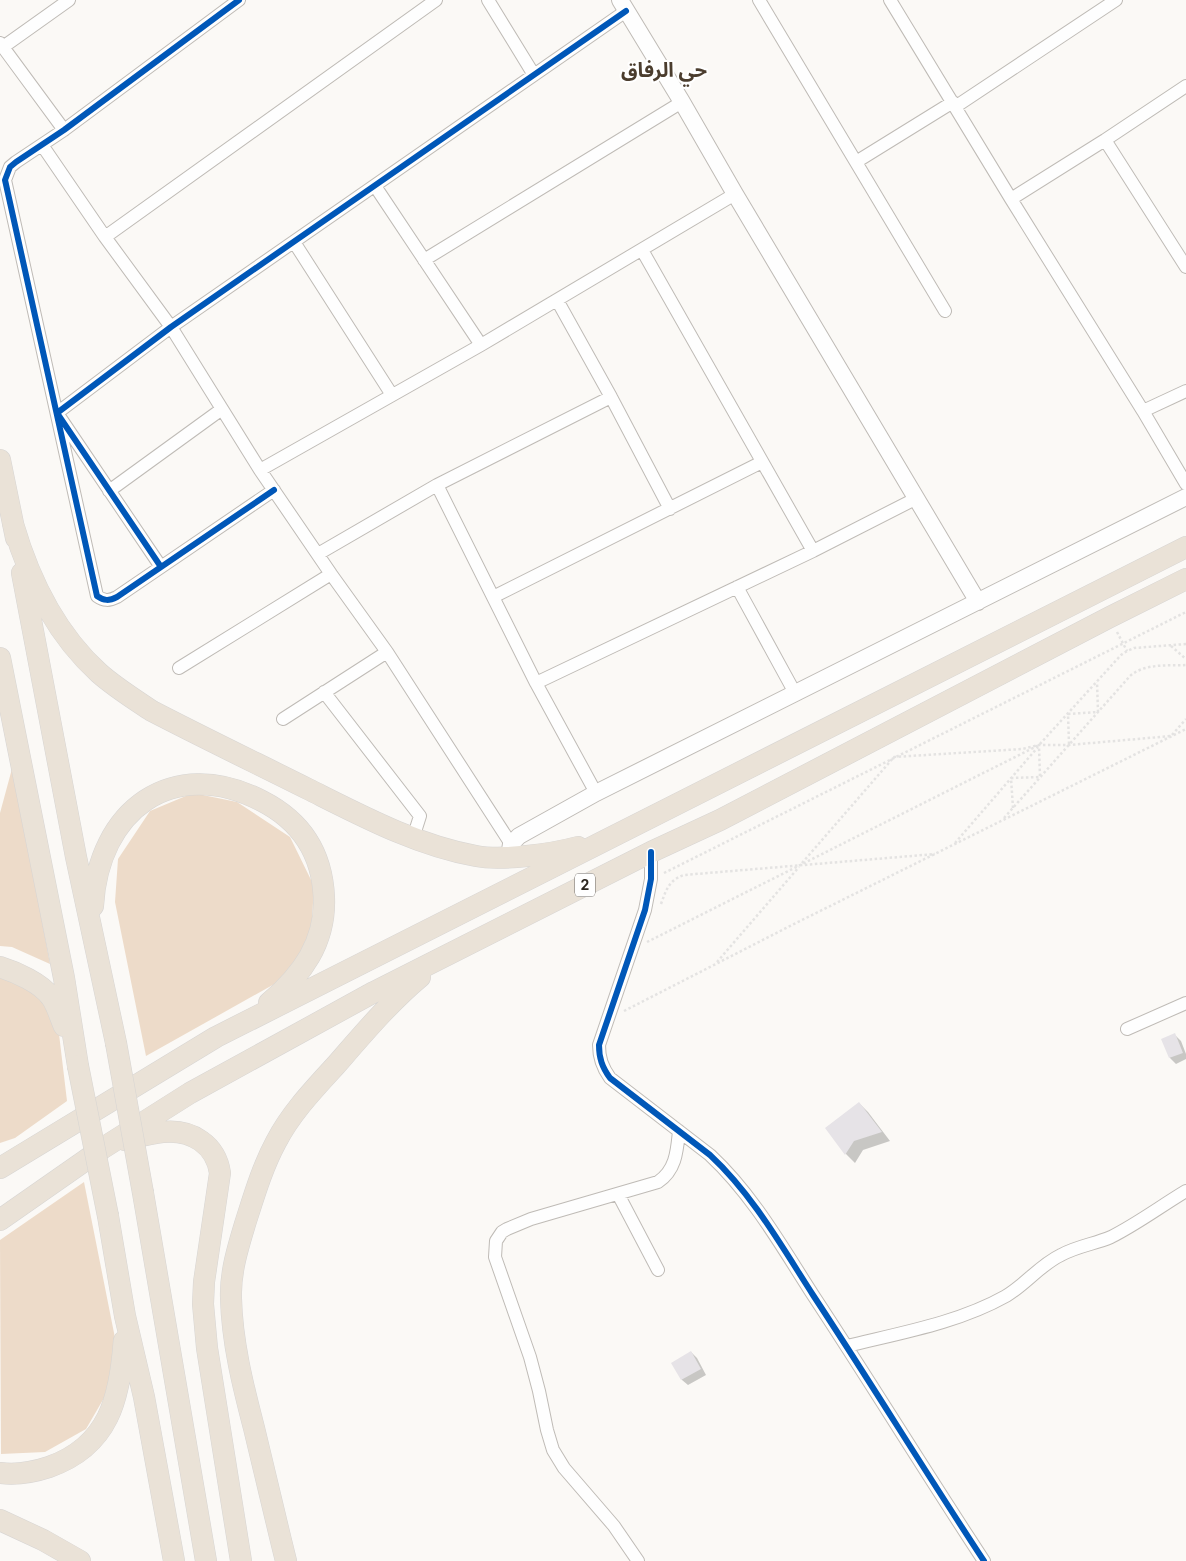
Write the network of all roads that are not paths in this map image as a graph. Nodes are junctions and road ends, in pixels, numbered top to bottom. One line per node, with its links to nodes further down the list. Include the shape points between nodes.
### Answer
1 (69, 0): 9 (street)
2 (239, 0): 14 (street)
3 (436, 0): 21 (street)
4 (488, 0): 10 (street)
5 (759, 0): 17 (street)
6 (890, 0): 13 (street)
7 (1116, 0): 13 (street)
8 (623, 3): 10 (street); 12 (street)
9 (1, 45): 14 (street)
10 (534, 75): 18 (street)
11 (1186, 86): 15 (street)
12 (682, 102): 19 (street); 24 (street)
13 (954, 104): 17 (street); 20 (street)
14 (64, 130): 16 (street)
15 (1105, 140): 20 (street); 25 (street)
16 (42, 145): 21 (street); 35 (street, via 10,167 5,180)
17 (856, 162): 27 (street)
18 (375, 186): 22 (street); 24 (street)
19 (735, 194): 23 (street); 44 (street)
20 (1011, 200): 34 (street)
21 (105, 236): 28 (street)
22 (294, 242): 28 (street); 31 (street)
23 (642, 250): 26 (street); 37 (street)
24 (424, 260): 29 (street)
25 (1186, 267)
26 (557, 300): 29 (street); 32 (street)
27 (944, 311)
28 (171, 327): 33 (street); 35 (street)
29 (481, 346): 31 (street)
30 (1186, 391): 34 (street)
31 (392, 395): 38 (street)
32 (611, 397): 40 (street); 45 (street)
33 (222, 409): 38 (street); 42 (street)
34 (1143, 411): 39 (street)
35 (57, 414): 42 (street); 50 (street, via 97,596 110,601)
36 (0, 460): 46 (highway)
37 (762, 462): 45 (street); 48 (street)
38 (260, 470): 41 (street)
39 (1186, 484)
40 (437, 485): 49 (street); 54 (street)
41 (274, 490): 49 (street); 50 (street)
42 (109, 491): 50 (street)
43 (1186, 497): 55 (street)
44 (917, 498): 48 (street); 55 (street)
45 (670, 509): 54 (street)
46 (13, 524): 65 (highway, via 33,580 62,631 98,672 124,693 183,727 388,829); 68 (highway)
47 (1186, 547): 64 (highway, 2)
48 (813, 551): 53 (street)
49 (318, 554): 51 (street)
50 (161, 567)
51 (331, 574): 56 (street); 58 (street)
52 (1186, 579): 67 (highway, 2, via 720,820)
53 (737, 587): 59 (street); 61 (street)
54 (493, 597): 59 (street)
55 (978, 602): 61 (street)
56 (387, 652): 60 (street); 66 (street)
57 (0, 658): 74 (highway, via 64,978)
58 (179, 668)
59 (536, 683): 63 (street)
60 (324, 692): 62 (street); 65 (street, via 420,816)
61 (795, 693): 63 (street)
62 (283, 719)
63 (596, 793): 66 (street, via 519,836)
64 (634, 827): 66 (highway, via 568,850 550,853); 73 (highway, 2)
65 (413, 838): 66 (highway, via 478,857)
66 (510, 850)
67 (650, 852): 69 (highway, 2); 75 (street, via 651,879 645,910 599,1045 599,1057 610,1078)
68 (92, 934): 73 (highway, via 97,870 104,851 121,822 154,795 182,786 212,784 253,796 286,817 299,829 318,859 324,910 317,943 308,961 266,1006); 90 (highway, bridge, via 116,1043)
69 (456, 952): 77 (highway, 2, via 374,992 190,1093); 92 (highway, via 407,988 301,1104 267,1162 241,1238 232,1280 233,1328)
70 (0, 967): 74 (highway, via 34,982 51,996)
71 (1186, 1004): 72 (street)
72 (1127, 1029)
73 (216, 1037): 76 (highway, 2)
74 (77, 1059): 84 (highway, bridge)
75 (679, 1131): 81 (street, via 674,1163 668,1174 652,1185); 85 (street, via 717,1161 748,1196)
76 (36, 1146): 78 (highway); 79 (highway, 2)
77 (103, 1148): 82 (highway, 2); 91 (highway, via 174,1131 201,1140 219,1164 203,1304)
78 (0, 1162)
79 (0, 1168)
80 (1186, 1191): 85 (street, via 1124,1230 1048,1262 1016,1289 991,1304 947,1321)
81 (618, 1194): 83 (street); 93 (street, via 507,1229 498,1236 494,1252 530,1357 553,1450)
82 (0, 1220)
83 (658, 1270)
84 (125, 1316): 86 (highway, via 122,1372 112,1410 103,1428 90,1443 59,1463 24,1473); 89 (highway, via 144,1397)
85 (847, 1346): 94 (street)
86 (0, 1473)
87 (0, 1520): 88 (highway)
88 (80, 1561)
89 (174, 1561)
90 (206, 1561)
91 (241, 1561)
92 (286, 1561)
93 (638, 1561)
94 (984, 1561)

